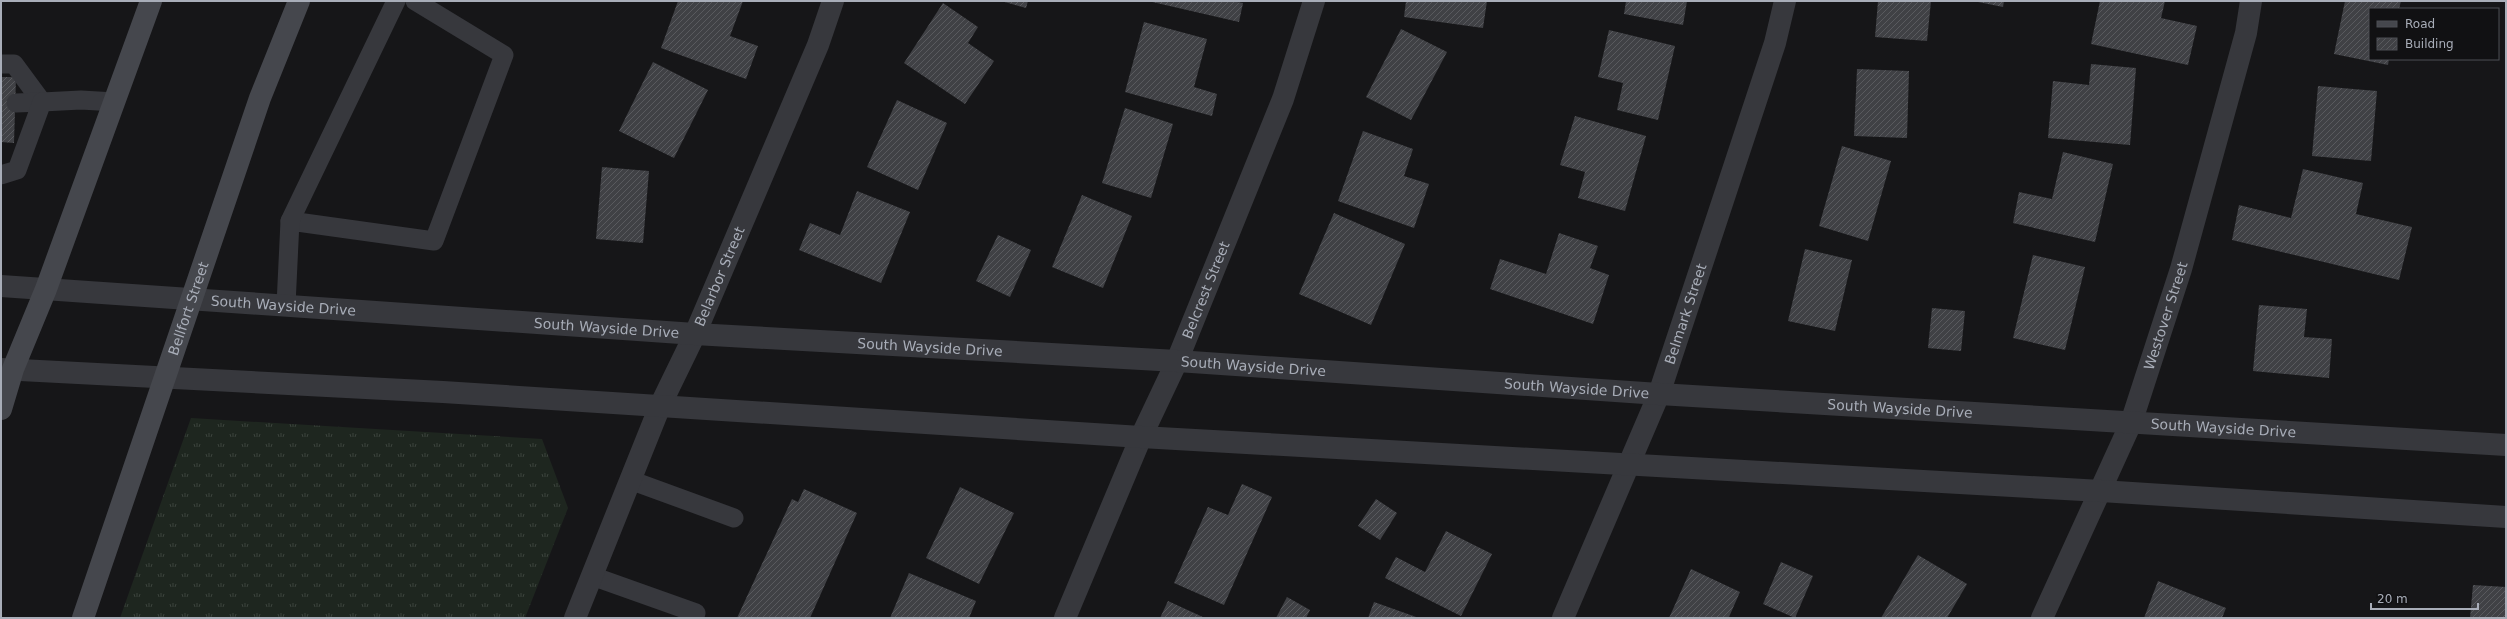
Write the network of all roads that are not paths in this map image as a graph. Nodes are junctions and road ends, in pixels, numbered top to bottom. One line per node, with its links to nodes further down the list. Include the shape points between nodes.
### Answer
1 (151, 1): 11 (main road)
2 (299, 1): 17 (main road, Bellfort Street, via 260,98)
3 (396, 1): 14 (lane)
4 (415, 1): 14 (lane, via 504,55 434,241)
5 (833, 1): 19 (street, Belarbor Street, via 818,45)
6 (1314, 1): 20 (street, Belcrest Street, via 1283,99)
7 (1785, 1): 23 (street, Belmark Street, via 1775,43)
8 (2251, 1): 26 (street, Westover Street, via 2246,33 2181,268)
9 (1, 64): 10 (lane, via 14,64)
10 (42, 102): 11 (lane); 12 (lane); 13 (lane, via 17,170)
11 (115, 102): 16 (main road)
12 (16, 103)
13 (1, 175)
14 (290, 221): 18 (lane)
15 (1, 286): 16 (street, South Wayside Drive)
16 (46, 289): 17 (street, South Wayside Drive); 21 (main road)
17 (190, 298): 18 (street, South Wayside Drive); 22 (main road, Bellfort Street)
18 (286, 305): 19 (street, South Wayside Drive)
19 (695, 334): 20 (street, South Wayside Drive); 24 (street, Belarbor Street)
20 (1177, 361): 23 (street, South Wayside Drive); 27 (street, Belcrest Street)
21 (7, 369): 22 (street); 25 (main road)
22 (164, 378): 24 (street); 36 (main road, Bellfort Street)
23 (1659, 394): 26 (street, South Wayside Drive); 29 (street, Belmark Street)
24 (660, 406): 27 (street); 30 (street, Belarbor Street)
25 (1, 409)
26 (2132, 424): 28 (street, South Wayside Drive); 31 (street, Westover Street)
27 (1142, 437): 29 (street); 38 (street, Belcrest Street)
28 (2506, 445)
29 (1629, 463): 31 (street); 39 (street, Belmark Street)
30 (630, 480): 33 (lane); 34 (street, Belarbor Street)
31 (2101, 490): 32 (street); 40 (street, Westover Street)
32 (2506, 517)
33 (734, 518)
34 (592, 576): 35 (lane); 37 (street, Belarbor Street)
35 (696, 613)
36 (83, 618)
37 (575, 618)
38 (1064, 618)
39 (1564, 618)
40 (2042, 618)

